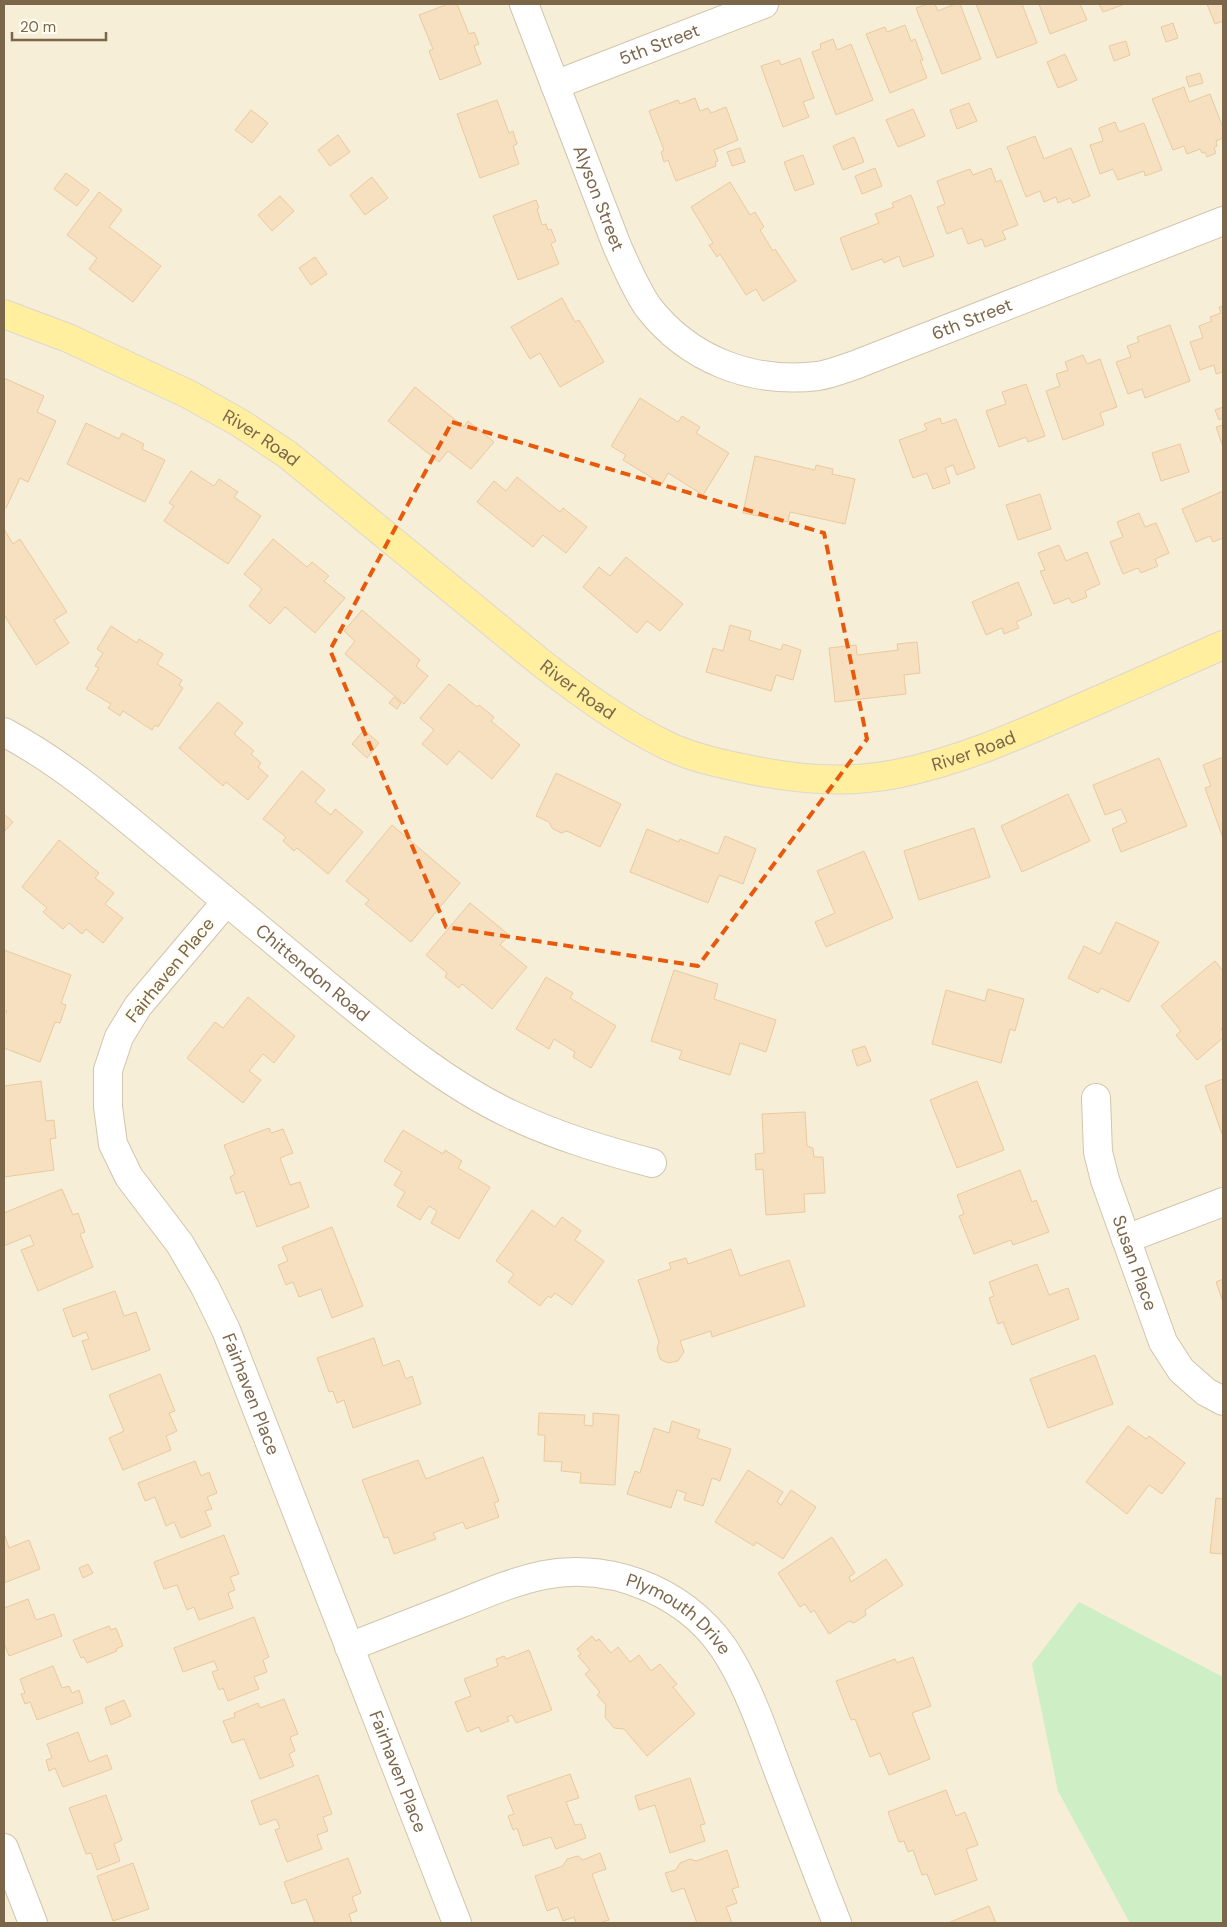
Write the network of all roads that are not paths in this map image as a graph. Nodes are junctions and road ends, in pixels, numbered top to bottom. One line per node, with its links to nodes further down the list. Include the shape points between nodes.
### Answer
1 (524, 4): 3 (street, Alyson Street)
2 (764, 4): 3 (street, 5th Street)
3 (555, 85): 6 (street, Alyson Street, via 630,277 668,330)
4 (1223, 221): 6 (street, 6th Street, via 855,365 819,376 782,378 749,374)
5 (4, 314): 7 (main road, River Road, via 68,338 188,394 240,423 288,455 578,691 622,722 668,746 714,762 806,778 895,774 993,745)
6 (715, 362)
7 (1223, 645)
8 (4, 732): 9 (street, Chittendon Road, via 92,789)
9 (226, 902): 11 (street, Chittendon Road, via 382,1030 464,1089 557,1135); 15 (street, Fairhaven Place, via 138,1006 119,1037 108,1070 108,1107 114,1144 129,1177 180,1244 226,1330)
10 (1096, 1098): 13 (street, Susan Place, via 1098,1152)
11 (652, 1163)
12 (1223, 1202): 13 (street)
13 (1126, 1239): 14 (street, Susan Place, via 1163,1342 1181,1370)
14 (1223, 1402)
15 (349, 1647): 18 (street, Fairhaven Place); 19 (street, Plymouth Drive, via 513,1583 545,1575 577,1572 610,1574 645,1585 677,1603 707,1628 730,1658 750,1696)
16 (4, 1848): 17 (street)
17 (33, 1923)
18 (456, 1923)
19 (837, 1923)

